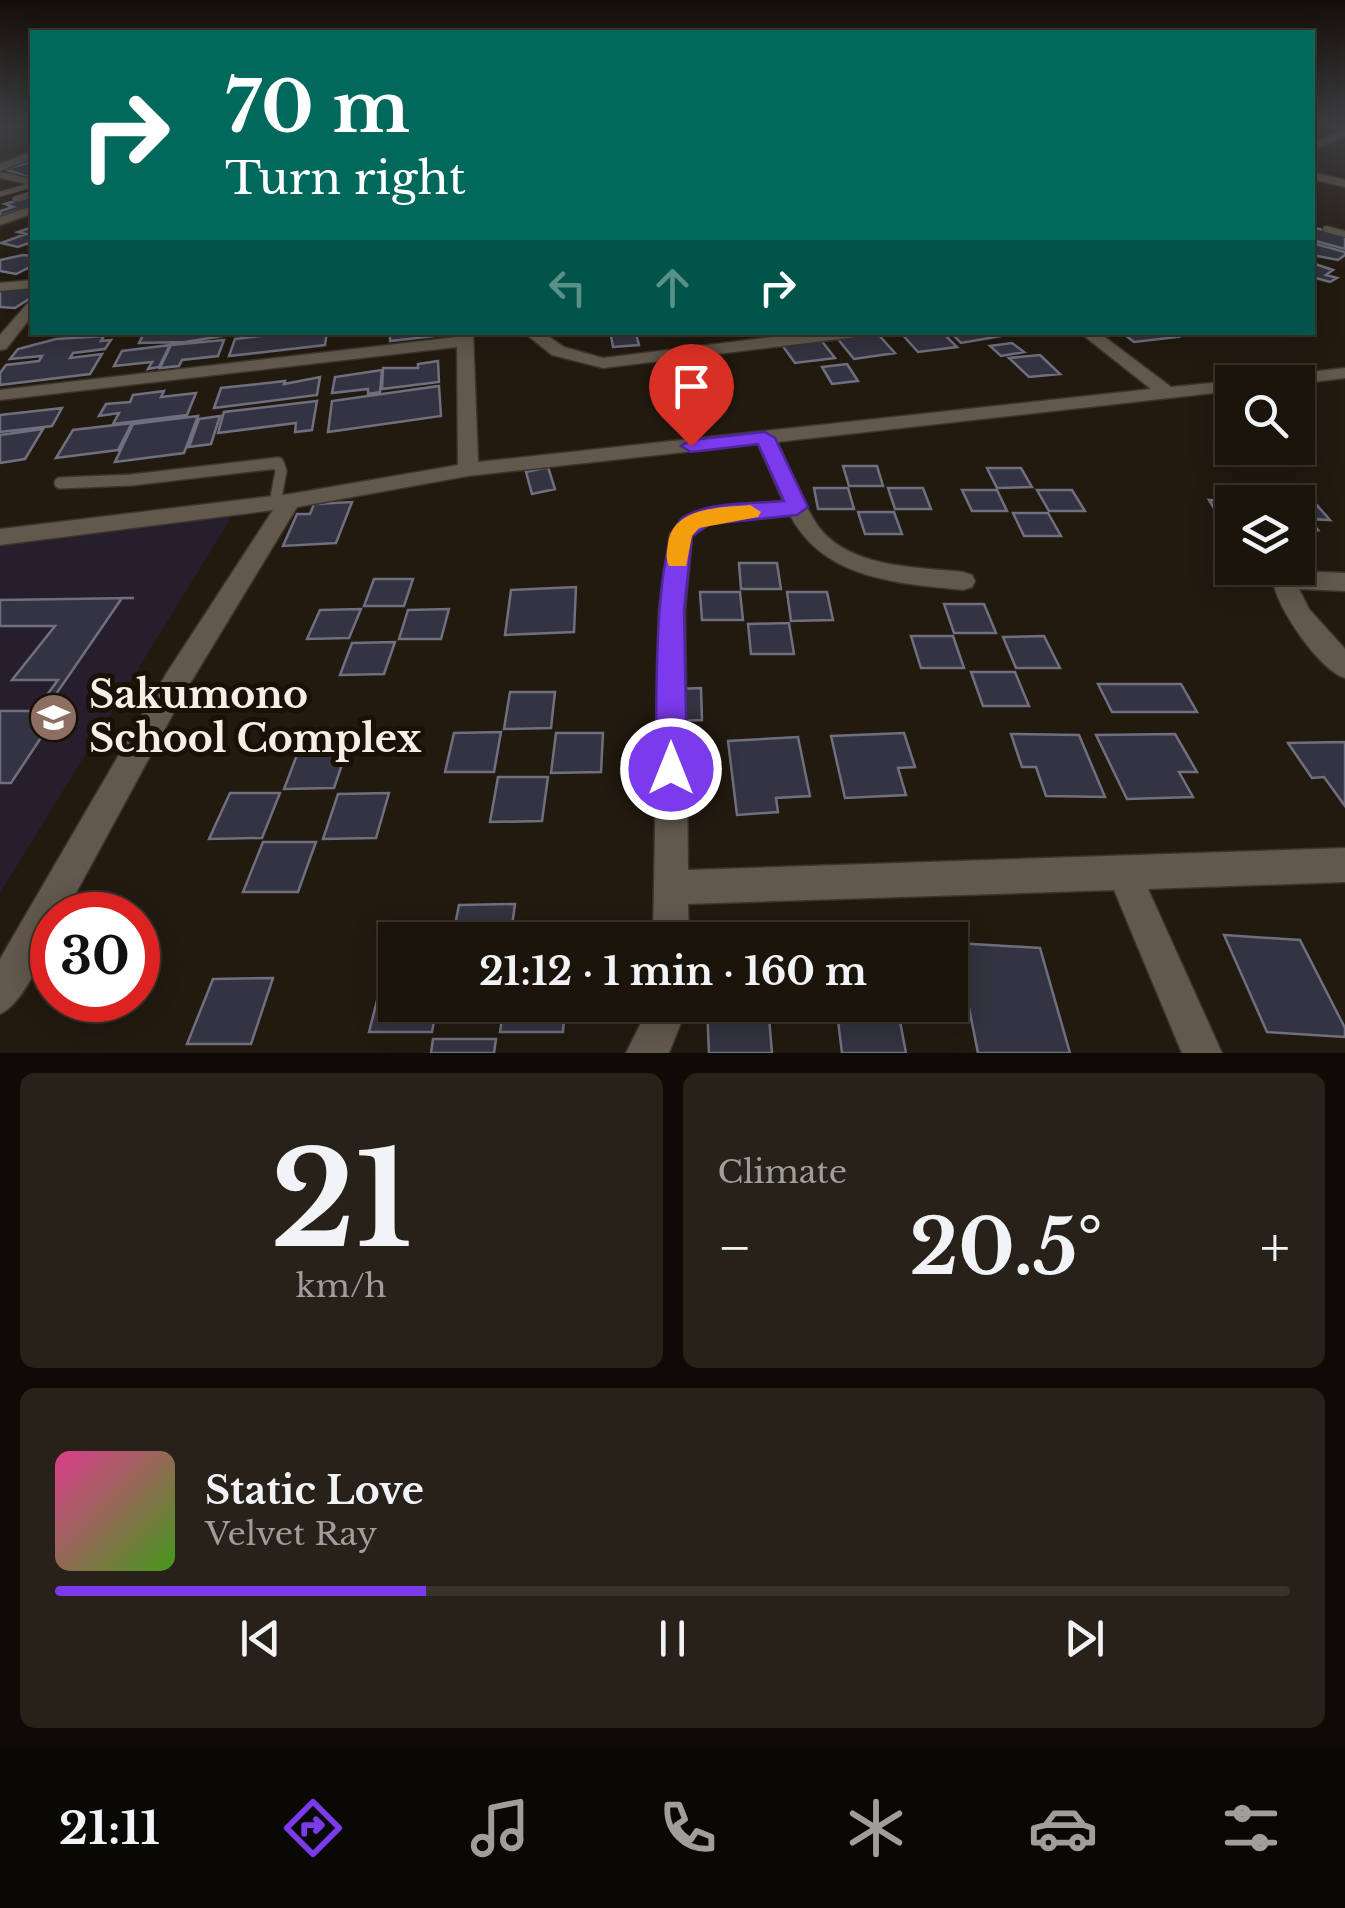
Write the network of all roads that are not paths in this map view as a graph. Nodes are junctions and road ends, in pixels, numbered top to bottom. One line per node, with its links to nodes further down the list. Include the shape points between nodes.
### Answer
1 (6, 174): 3 (street)
2 (1315, 176): 5 (street)
3 (30, 182)
4 (30, 184): 6 (lane)
5 (1345, 184)
6 (0, 194)
7 (30, 194): 8 (lane)
8 (15, 199)
9 (30, 211): 10 (street)
10 (0, 221)
11 (1326, 228): 12 (lane)
12 (1345, 234)
13 (30, 284): 14 (street)
14 (0, 287)
15 (30, 309): 17 (street)
16 (30, 328): 17 (street)
17 (12, 330): 22 (street)
18 (535, 335): 19 (street, via 558,351 603,363)
19 (832, 335)
20 (1091, 335): 27 (street)
21 (465, 336): 26 (street); 29 (street)
22 (0, 345)
23 (1345, 373): 24 (street)
24 (1315, 376)
25 (1215, 388): 27 (street)
26 (0, 394)
27 (1168, 394): 28 (street)
28 (765, 438): 29 (street); 32 (street)
29 (468, 470): 31 (street)
30 (60, 484): 31 (lane, via 278,463)
31 (282, 502): 33 (street); 41 (street)
32 (797, 507): 34 (street, via 814,535 846,558 881,570); 39 (street, via 707,516 681,534 672,610)
33 (0, 536)
34 (964, 581)
35 (1345, 582): 36 (street, via 1286,585 1296,608)
36 (1345, 667)
37 (1345, 866): 38 (street)
38 (1124, 873): 39 (street); 44 (street)
39 (671, 888): 40 (street)
40 (671, 922)
41 (0, 995)
42 (662, 1022): 43 (street)
43 (646, 1053)
44 (1202, 1053)

